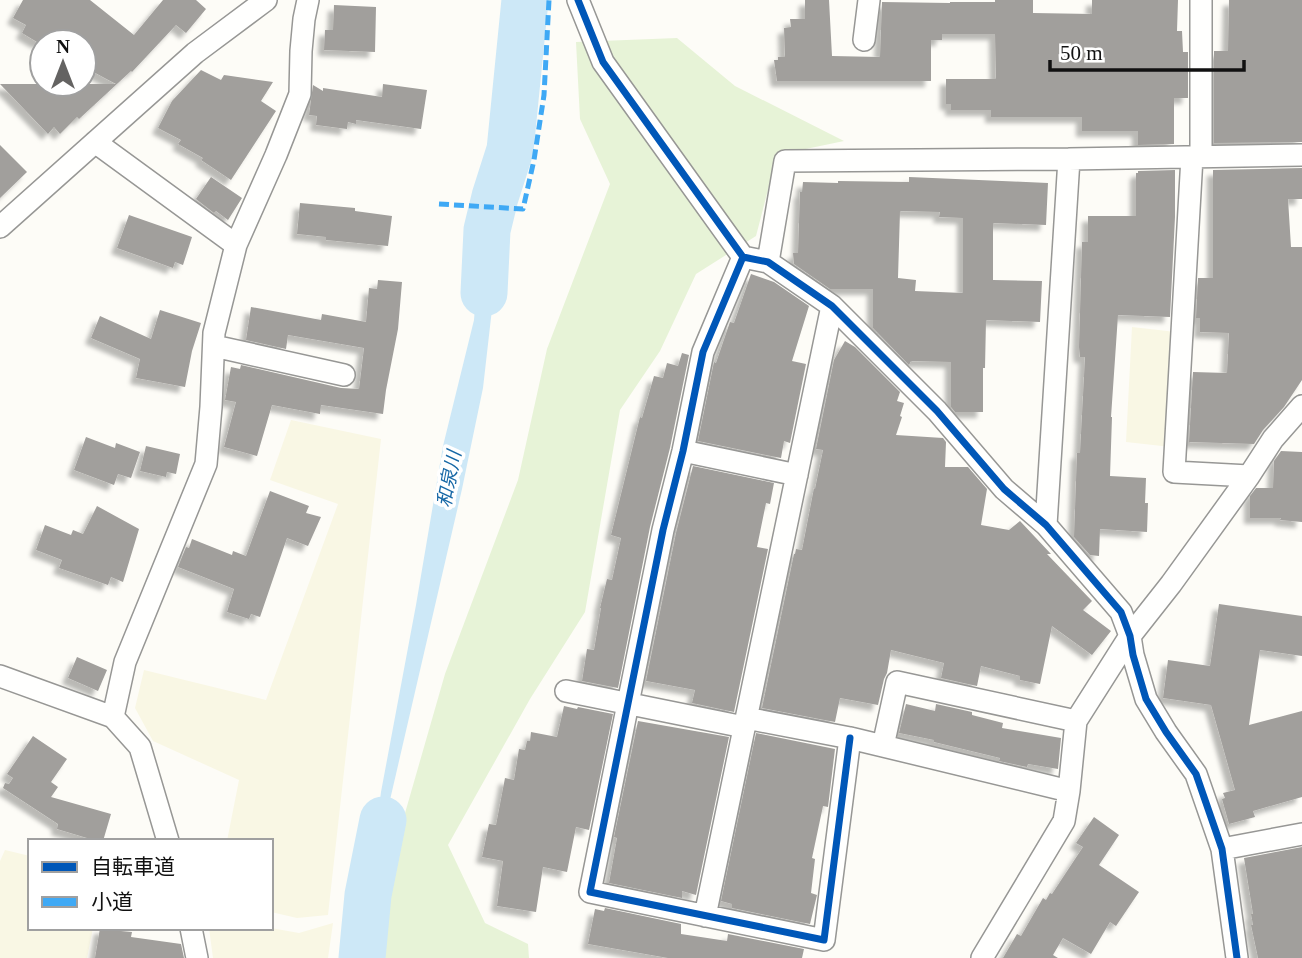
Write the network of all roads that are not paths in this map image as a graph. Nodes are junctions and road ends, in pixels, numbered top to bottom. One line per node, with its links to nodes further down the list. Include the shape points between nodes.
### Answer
1 (266, 0): 7 (street, via 195,53)
2 (308, 0): 12 (street, via 300,94)
3 (578, 0): 13 (street, via 603,62)
4 (869, 0): 6 (street)
5 (1201, 0): 9 (street)
6 (864, 40)
7 (95, 142): 11 (street); 12 (street)
8 (1302, 155): 9 (street)
9 (1197, 157): 10 (street); 21 (street, via 1174,472)
10 (1069, 159): 14 (street, via 785,161); 22 (street)
11 (0, 227)
12 (236, 245): 16 (street)
13 (743, 257): 14 (street); 19 (street, via 703,352)
14 (768, 262): 15 (street)
15 (832, 306): 20 (street); 22 (street, via 930,404 1004,489)
16 (214, 346): 17 (street); 27 (street, via 206,464 125,662)
17 (344, 375)
18 (1302, 406): 21 (street)
19 (683, 451): 20 (street); 26 (street)
20 (797, 475): 29 (street)
21 (1249, 476): 23 (street)
22 (1046, 525): 23 (street, via 1121,612)
23 (1130, 636): 28 (street); 35 (street, via 1146,699 1196,774)
24 (4, 683): 27 (street)
25 (566, 691): 26 (street)
26 (627, 704): 29 (street); 36 (street, via 590,892)
27 (114, 717): 34 (street, via 140,747)
28 (1076, 721): 31 (street, via 897,682); 32 (street)
29 (745, 723): 30 (street); 36 (street)
30 (850, 738): 31 (street); 36 (street, via 824,940)
31 (883, 746): 32 (street)
32 (1069, 791): 39 (street, via 1064,821)
33 (1302, 834): 35 (street)
34 (167, 839)
35 (1222, 849): 40 (street)
36 (705, 916)
37 (191, 930): 38 (street)
38 (197, 958)
39 (982, 958)
40 (1237, 958)

